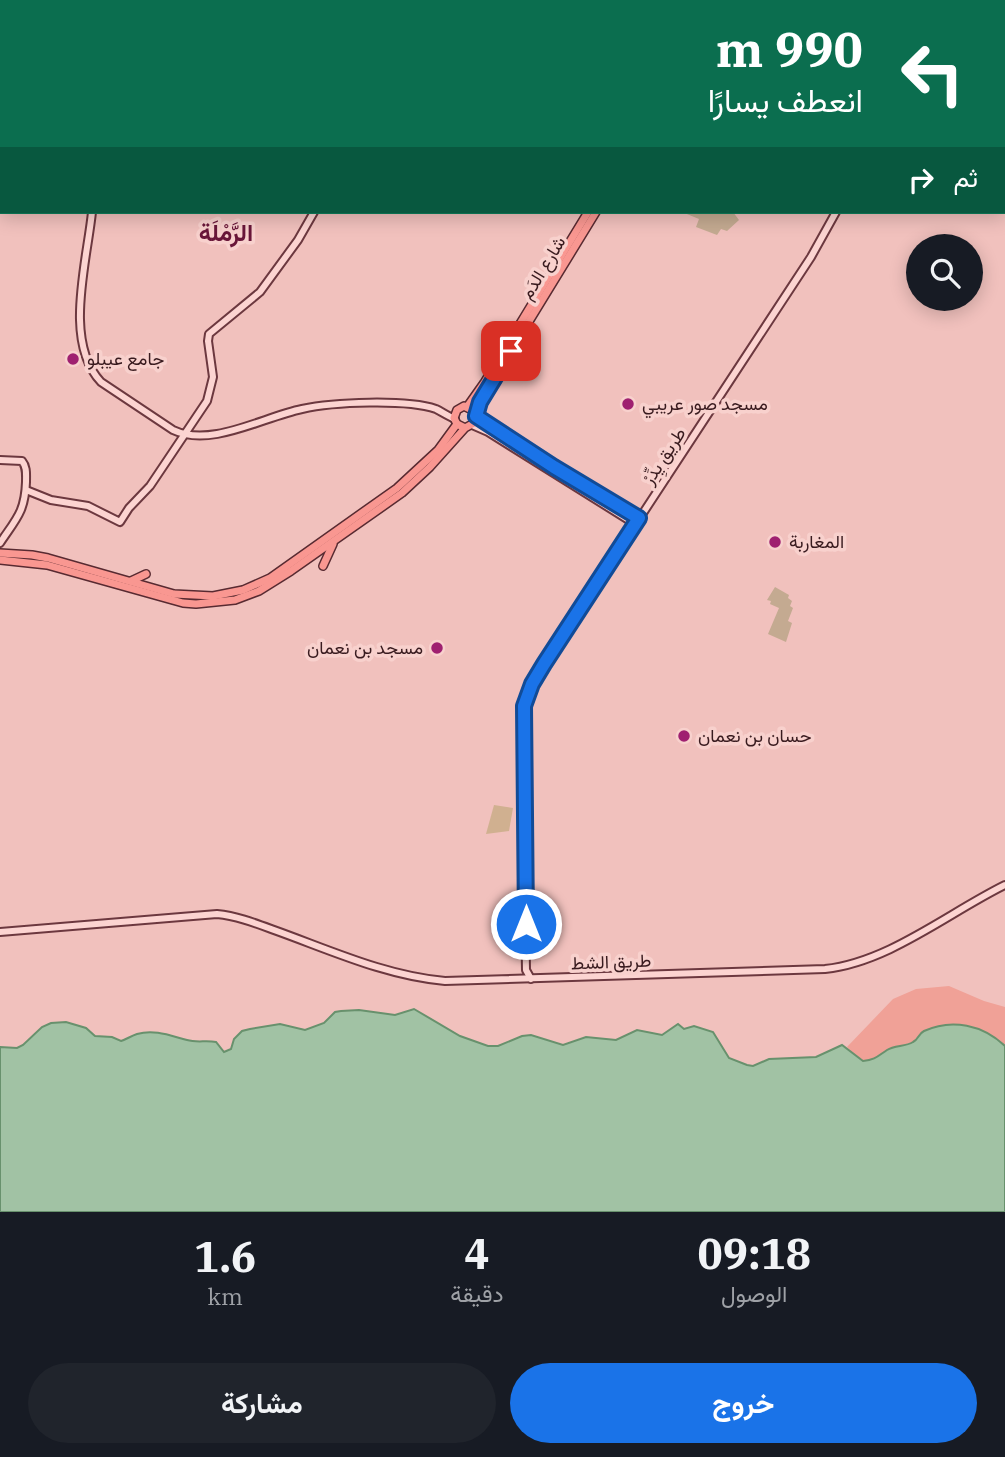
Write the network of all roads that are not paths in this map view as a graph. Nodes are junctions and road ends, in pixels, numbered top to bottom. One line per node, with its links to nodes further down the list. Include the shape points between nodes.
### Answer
1 (92, 214): 12 (street, via 80,313 87,363 106,386)
2 (313, 214): 12 (street, via 260,292 209,334 213,385)
3 (587, 214): 6 (main road, شارع الدَم)
4 (595, 214): 9 (main road, شارع الدَم)
5 (835, 214): 15 (street, طريق يِدِّرْ)
6 (467, 407): 8 (main road); 9 (main road)
7 (438, 410): 8 (street); 10 (street); 12 (street, via 383,404 314,407 213,435)
8 (457, 410): 10 (main road)
9 (475, 415): 11 (main road, شارع الدَم); 16 (street)
10 (456, 421): 11 (main road); 24 (main road, via 438,450 397,488 270,578 214,596)
11 (469, 427): 16 (street); 18 (main road, شارع الدَم, via 417,480)
12 (184, 435): 14 (street, via 120,522 88,506)
13 (0, 460): 14 (street, via 24,463)
14 (26, 490): 19 (street, via 23,508)
15 (646, 509): 16 (street); 17 (street, طريق يِدِّرْ)
16 (626, 514): 17 (street); 17 (street)
17 (635, 524): 27 (street, طريق يِدِّرْ, via 544,664 524,706)
18 (334, 542): 22 (main road, شارع الدَم); 22 (main road, via 321,566)
19 (0, 543)
20 (0, 553): 23 (main road, via 40,556)
21 (0, 560): 22 (main road, شارع الدَم, via 47,565 196,604 246,596)
22 (298, 567)
23 (130, 582): 24 (main road); 24 (main road, via 148,575)
24 (157, 590)
25 (1005, 885): 28 (street, طريق الشط, via 889,949 846,966)
26 (0, 932): 29 (street, طريق الشط, via 217,914 411,976 445,981)
27 (526, 970): 28 (street); 29 (street, طريق يِدِّرْ)
28 (531, 978): 29 (street, طريق الشط)
29 (521, 979)

